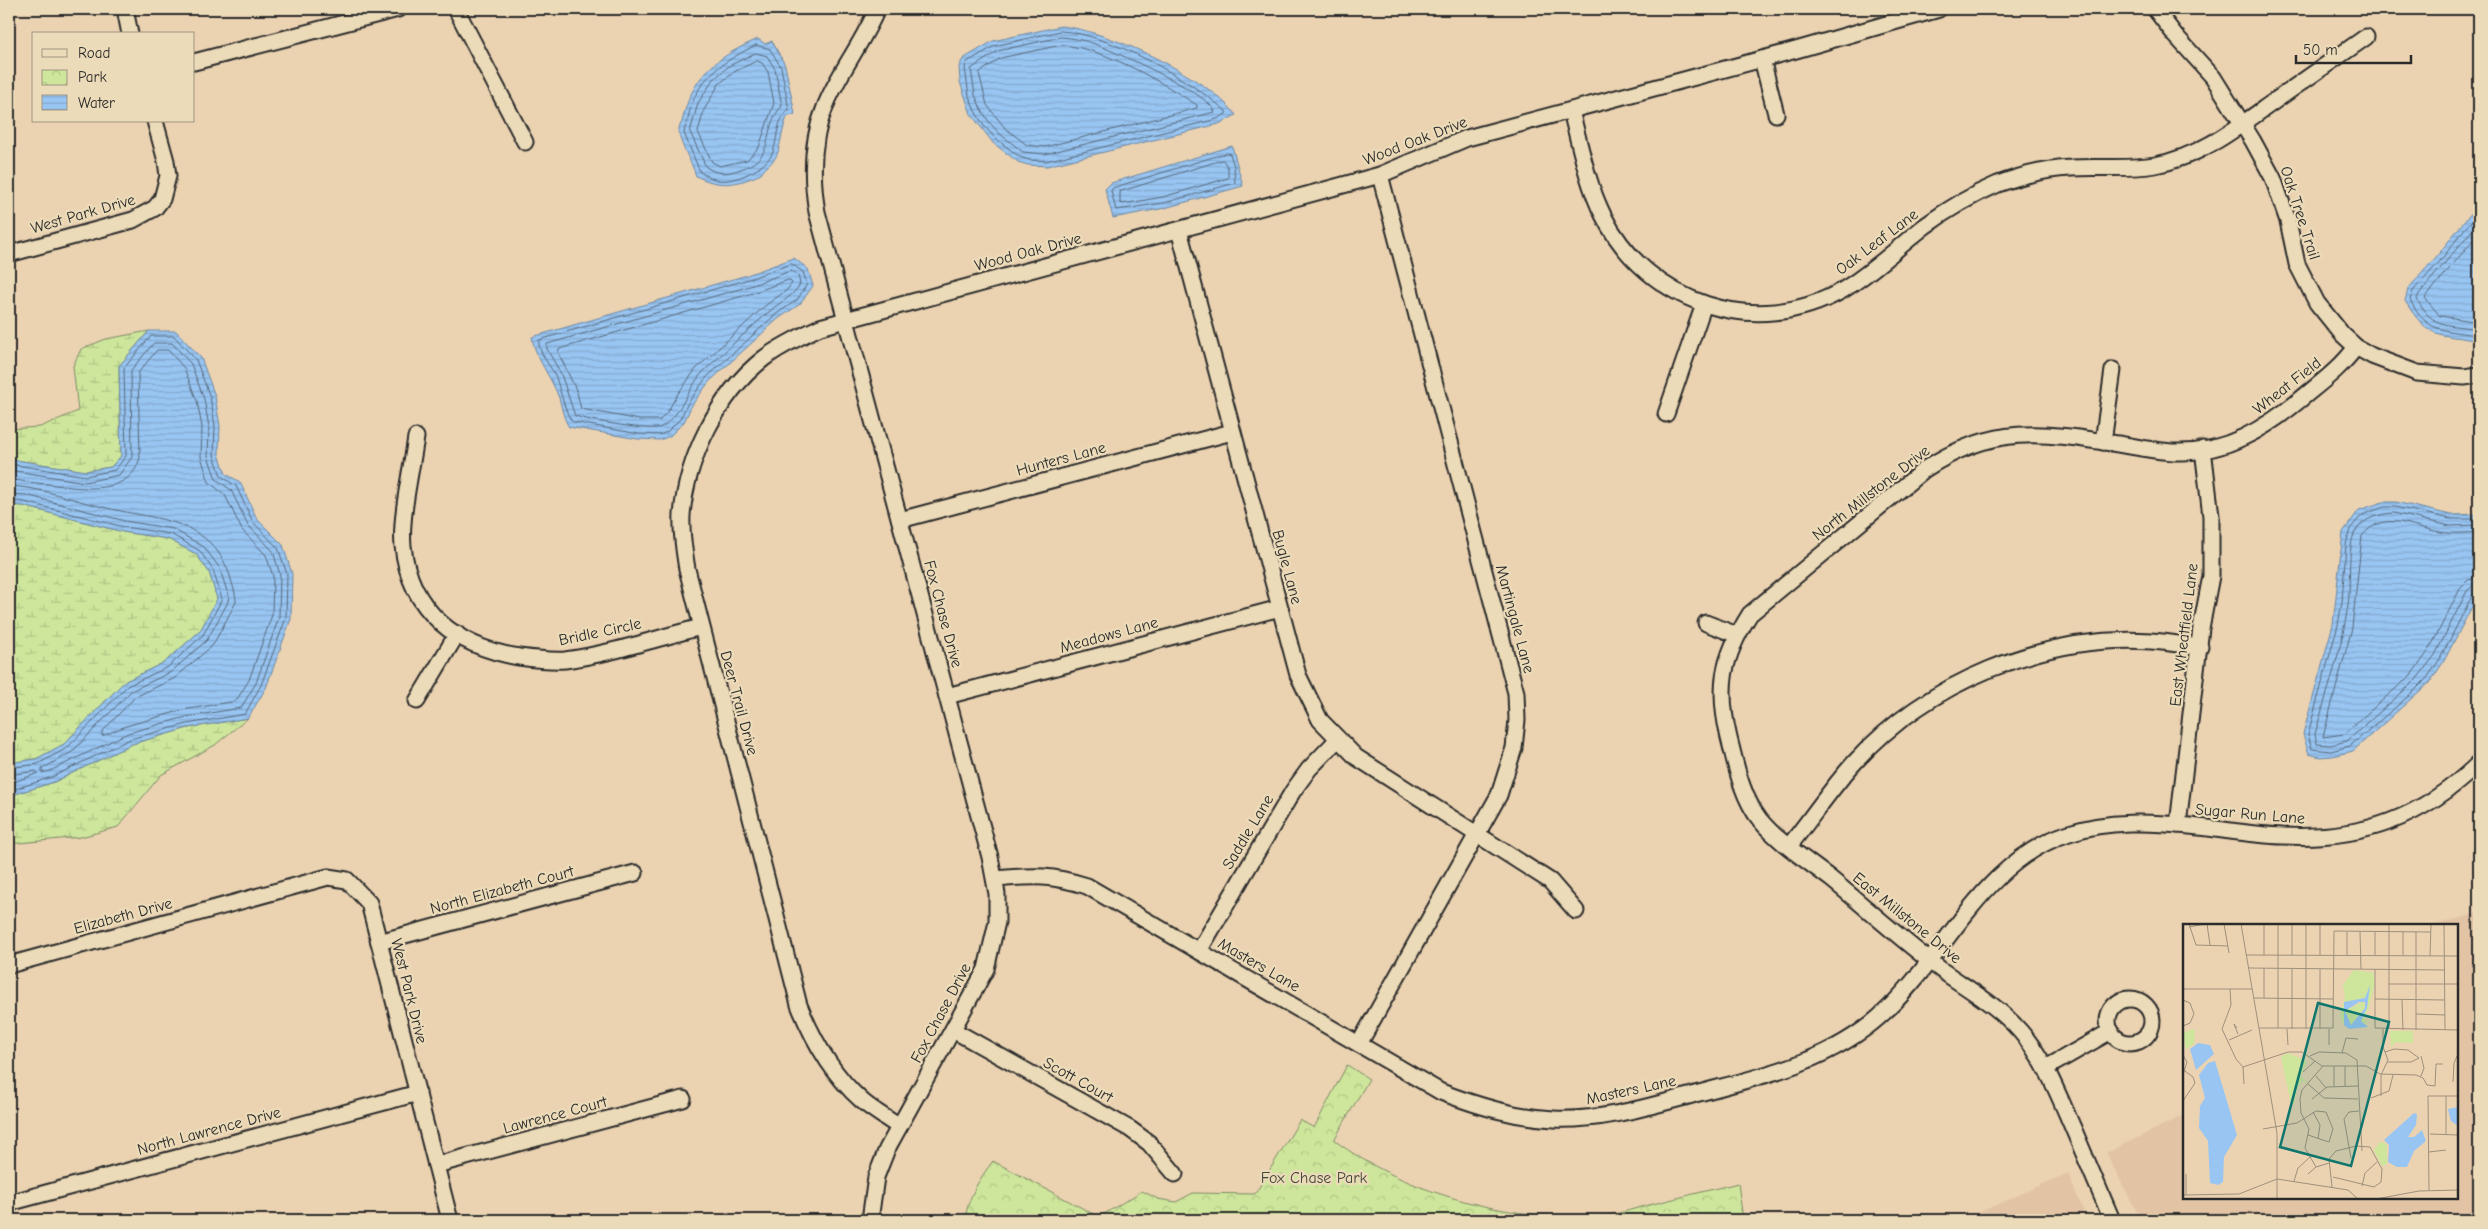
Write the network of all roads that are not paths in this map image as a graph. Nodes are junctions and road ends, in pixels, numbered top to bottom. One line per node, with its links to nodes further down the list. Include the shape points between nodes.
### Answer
1 (125, 9): 7 (street)
2 (398, 9): 10 (street)
3 (456, 9): 15 (street)
4 (877, 9): 20 (street, Fox Chase Drive, via 825,106 815,140 812,184)
5 (1938, 9): 9 (street, Wood Oak Drive)
6 (2155, 9): 14 (street, Oak Tree Trail, via 2213,78)
7 (130, 32)
8 (2366, 37): 14 (street, Oak Leaf Lane)
9 (1762, 59): 11 (street, Wood Oak Drive); 12 (street)
10 (195, 62)
11 (1571, 110): 16 (street, Wood Oak Drive, via 1467,138); 19 (street, Oak Leaf Lane, via 1592,189 1602,215 1618,240 1656,278 1685,298)
12 (1776, 114)
13 (155, 122): 18 (street, West Park Drive, via 168,176 162,199 155,208 133,220)
14 (2242, 124): 19 (street, Oak Leaf Lane, via 2202,149 2156,165 2069,168 2031,175 1972,195 1927,224 1861,278 1822,300 1764,313 1722,310); 21 (street, Oak Tree Trail, via 2273,178 2288,221 2297,264 2317,303)
15 (525, 142)
16 (1380, 175): 17 (street, Wood Oak Drive); 41 (street, Martingale Lane, via 1516,693 1514,748 1506,778)
17 (1179, 230): 20 (street, Wood Oak Drive); 25 (street, Bugle Lane)
18 (13, 252)
19 (1704, 304): 24 (street)
20 (846, 320): 29 (street, Fox Chase Drive); 32 (street, Deer Trail Drive, via 820,327 763,359 722,403 706,432 682,515 687,568)
21 (2356, 347): 23 (street, Oak Tree Trail, via 2417,373); 28 (street, Wheat Field, via 2345,362 2273,422 2231,442)
22 (2113, 370): 27 (street)
23 (2479, 375)
24 (1666, 414)
25 (1232, 432): 29 (street, Hunters Lane); 30 (street, Bugle Lane)
26 (416, 437): 33 (street, Bridle Circle, via 403,531 406,565 426,608 441,624)
27 (2103, 442): 28 (street, North Millstone Drive, via 2180,452); 34 (street, North Millstone Drive, via 2048,434 2021,434 1965,446 1944,457 1774,592 1750,614)
28 (2202, 449): 35 (street, East Wheatfield Lane, via 2208,482 2212,547)
29 (900, 520): 36 (street, Fox Chase Drive)
30 (1280, 608): 36 (street, Meadows Lane); 38 (street, Bugle Lane, via 1306,695 1320,720)
31 (1706, 623): 34 (street)
32 (701, 626): 33 (street, Bridle Circle, via 563,660 502,654 475,645); 57 (street, Deer Trail Drive, via 807,1026 846,1085)
33 (457, 634): 37 (street)
34 (1737, 634): 42 (street, East Millstone Drive, via 1722,682 1725,718 1739,777 1760,820)
35 (2200, 647): 40 (street, East Wheatfield Lane); 42 (street, via 2151,641 2078,645 2010,661 1972,677 1906,716 1880,738 1854,763)
36 (947, 696): 44 (street, Fox Chase Drive)
37 (417, 701)
38 (1338, 739): 41 (street, Bugle Lane, via 1380,774); 48 (street, Saddle Lane, via 1293,791)
39 (2479, 763): 40 (street, Sugar Run Lane, via 2438,799 2402,818 2358,830 2317,837)
40 (2178, 825): 49 (street, Masters Lane, via 2134,822 2101,825 2037,846 1993,881)
41 (1478, 833): 46 (street, Bugle Lane, via 1550,881); 53 (street, Martingale Lane)
42 (1789, 846): 49 (street, East Millstone Drive)
43 (635, 872): 47 (street, North Elizabeth Court)
44 (995, 880): 48 (street, Masters Lane, via 1038,875 1063,878 1087,886); 51 (street, Fox Chase Drive, via 998,894 993,944 983,976)
45 (246, 900): 47 (street, West Park Drive, via 328,877 347,880 369,902); 50 (street, Elizabeth Drive)
46 (1576, 911)
47 (379, 942): 55 (street, West Park Drive)
48 (1199, 951): 53 (street, Masters Lane)
49 (1930, 960): 53 (street, Masters Lane, via 1878,1018 1806,1062 1780,1072 1593,1118 1556,1119 1480,1107 1442,1092); 54 (street, East Millstone Drive, via 1996,1007 2020,1030)
50 (9, 965)
51 (953, 1030): 57 (street, Fox Chase Drive); 59 (street, Scott Court, via 1130,1129 1149,1143)
52 (2111, 1031): 54 (street)
53 (1359, 1044)
54 (2046, 1068): 63 (street, East Millstone Drive)
55 (418, 1093): 58 (street, West Park Drive); 60 (street, North Lawrence Drive)
56 (683, 1098): 58 (street, Lawrence Court)
57 (899, 1127): 62 (street, Fox Chase Drive, via 876,1177)
58 (436, 1165): 61 (street, West Park Drive)
59 (1175, 1174)
60 (9, 1203)
61 (450, 1220)
62 (870, 1220)
63 (2112, 1220)

